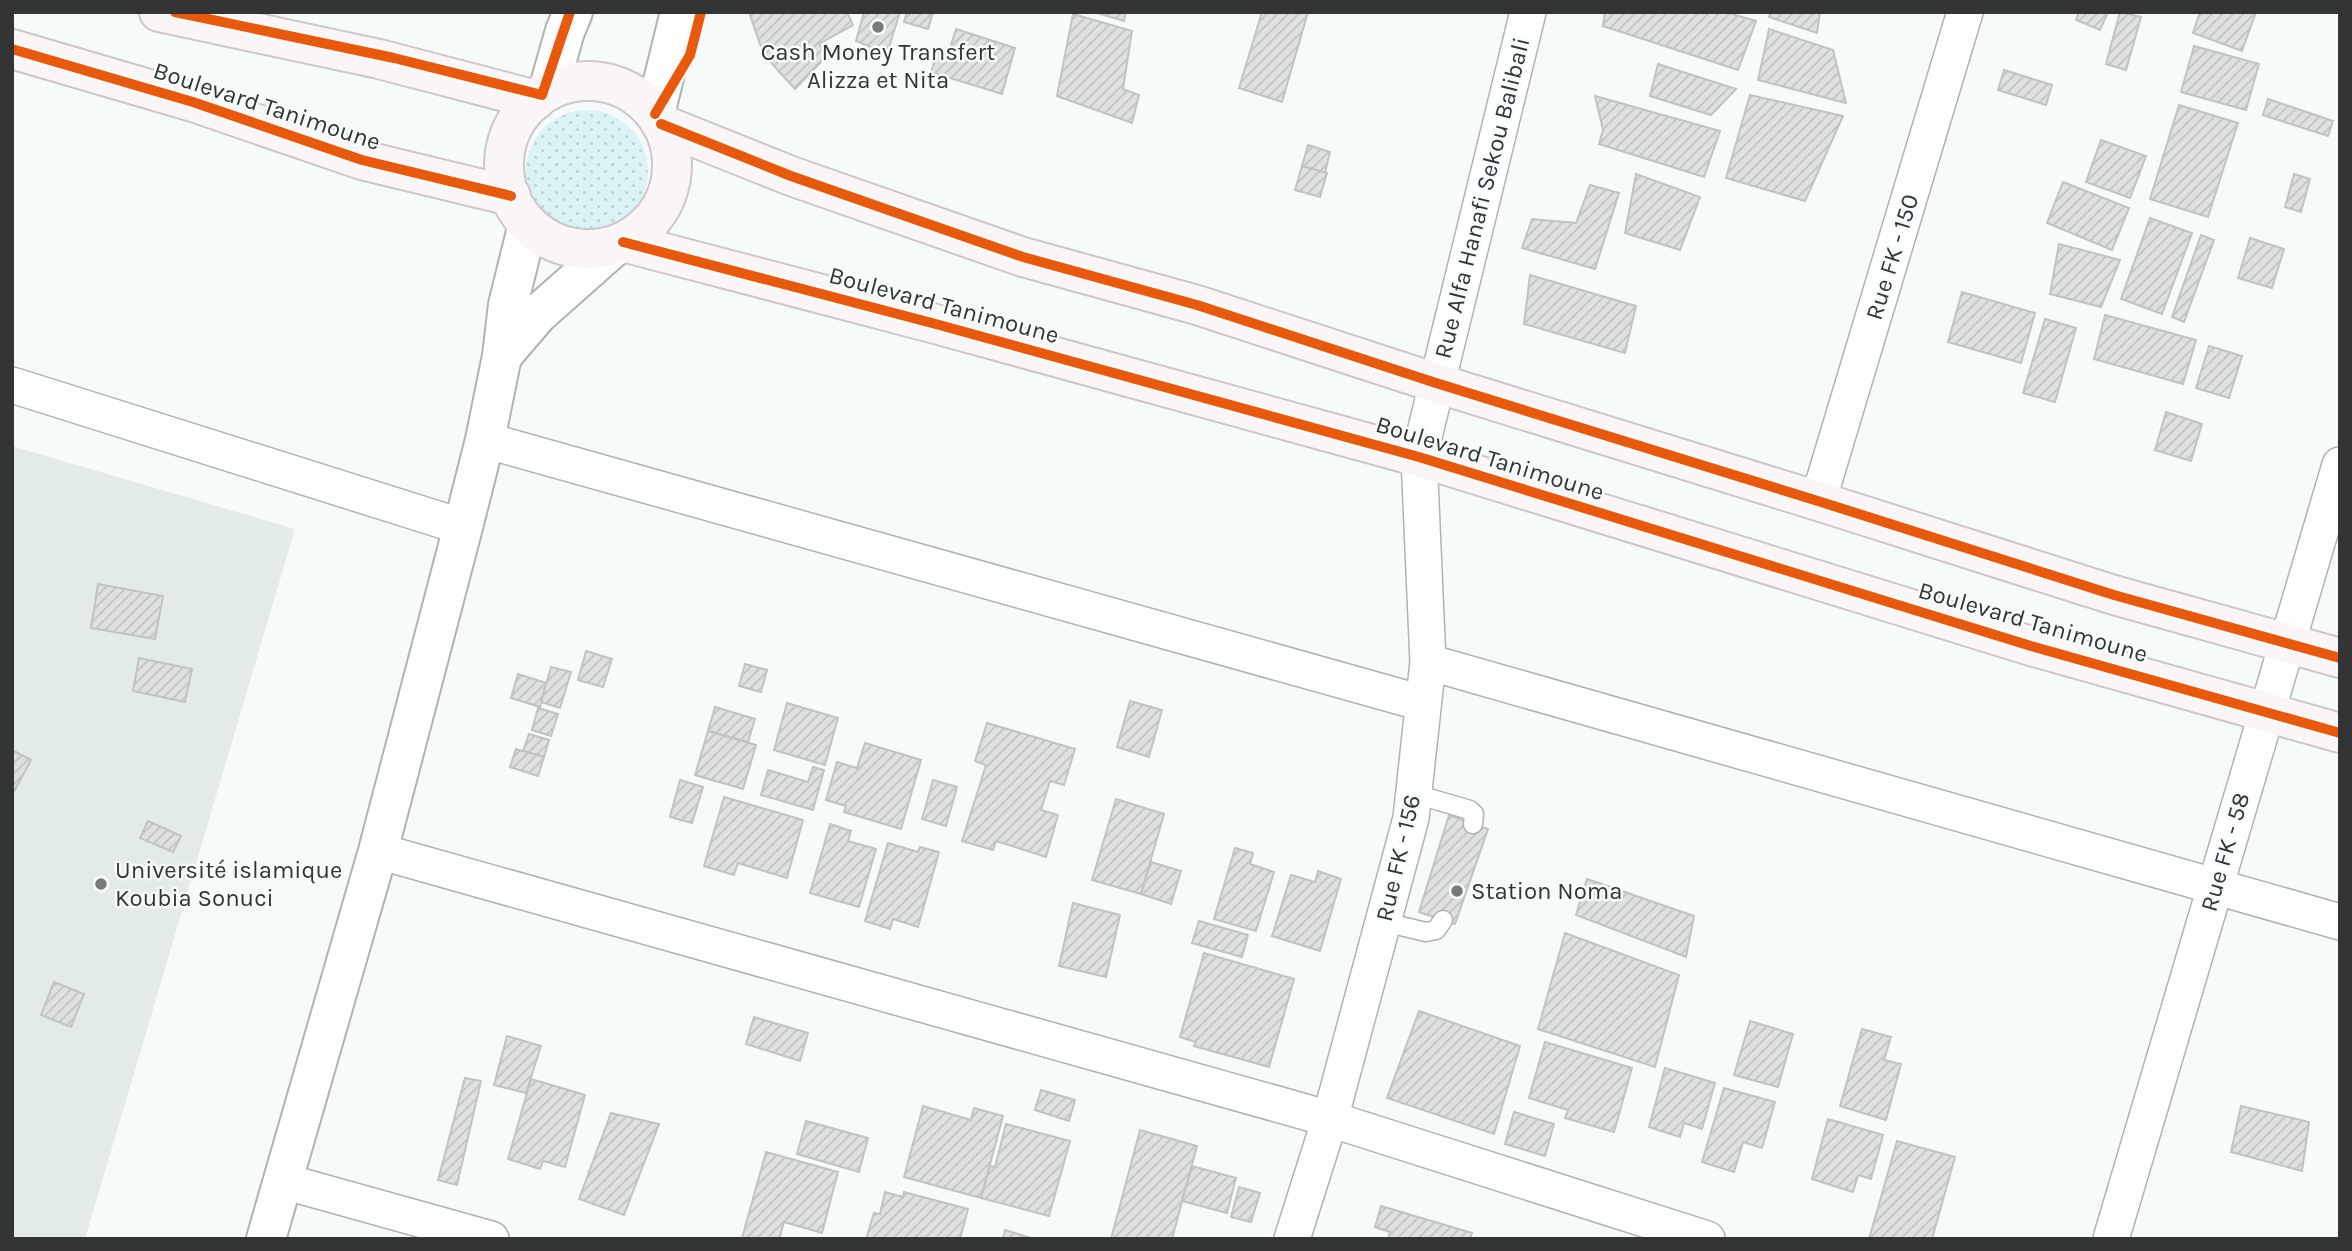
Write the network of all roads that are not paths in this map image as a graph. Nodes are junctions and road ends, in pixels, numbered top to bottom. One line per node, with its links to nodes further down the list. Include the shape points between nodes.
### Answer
1 (159, 12): 7 (main road)
2 (573, 12): 7 (street)
3 (680, 12): 8 (street)
4 (1528, 12): 12 (street, Rue Alfa Hanafi Sekou Balibali)
5 (1965, 12): 17 (street, Rue FK - 150)
6 (12, 48): 9 (main road, Boulevard Tanimoune)
7 (542, 95): 8 (main road, via 566,84 606,83 641,100); 9 (main road, via 521,115 505,154 505,176)
8 (658, 119): 10 (main road, via 671,150 671,178 663,204 646,227); 12 (main road, Boulevard Tanimoune, via 791,176 982,243 1197,305)
9 (519, 210): 10 (main road, via 547,239 569,248 593,250); 11 (street)
10 (620, 243): 11 (street, via 538,314); 15 (main road, Boulevard Tanimoune)
11 (502, 356): 14 (street)
12 (1436, 383): 15 (street, Rue FK - 156); 17 (main road, Boulevard Tanimoune)
13 (12, 385): 18 (street)
14 (485, 440): 18 (street); 22 (street)
15 (1419, 457): 21 (street, Rue FK - 156); 23 (main road, Boulevard Tanimoune, via 2031,646)
16 (2340, 465): 19 (street, Rue FK - 58)
17 (1818, 501): 19 (main road, Boulevard Tanimoune, via 2114,596)
18 (463, 527): 27 (street)
19 (2287, 642): 20 (main road, Boulevard Tanimoune); 23 (street, Rue FK - 58)
20 (2340, 658)
21 (1427, 662): 22 (street, Rue FK - 156); 28 (street)
22 (1422, 703): 25 (street, Rue FK - 156)
23 (2267, 711): 24 (main road, Boulevard Tanimoune); 28 (street, Rue FK - 58)
24 (2340, 733)
25 (1415, 794): 26 (lane, via 1470,810); 30 (street, Rue FK - 156)
26 (1473, 824)
27 (378, 851): 32 (street); 33 (street)
28 (2215, 888): 31 (street); 38 (street, Rue FK - 58)
29 (1443, 920): 30 (lane, via 1436,930 1426,932)
30 (1384, 922): 32 (street, Rue FK - 156)
31 (2340, 922)
32 (1330, 1119): 36 (street, Rue FK - 156); 37 (street)
33 (283, 1181): 34 (street); 35 (street)
34 (266, 1239)
35 (491, 1239)
36 (1292, 1239)
37 (1707, 1239)
38 (2111, 1239)

